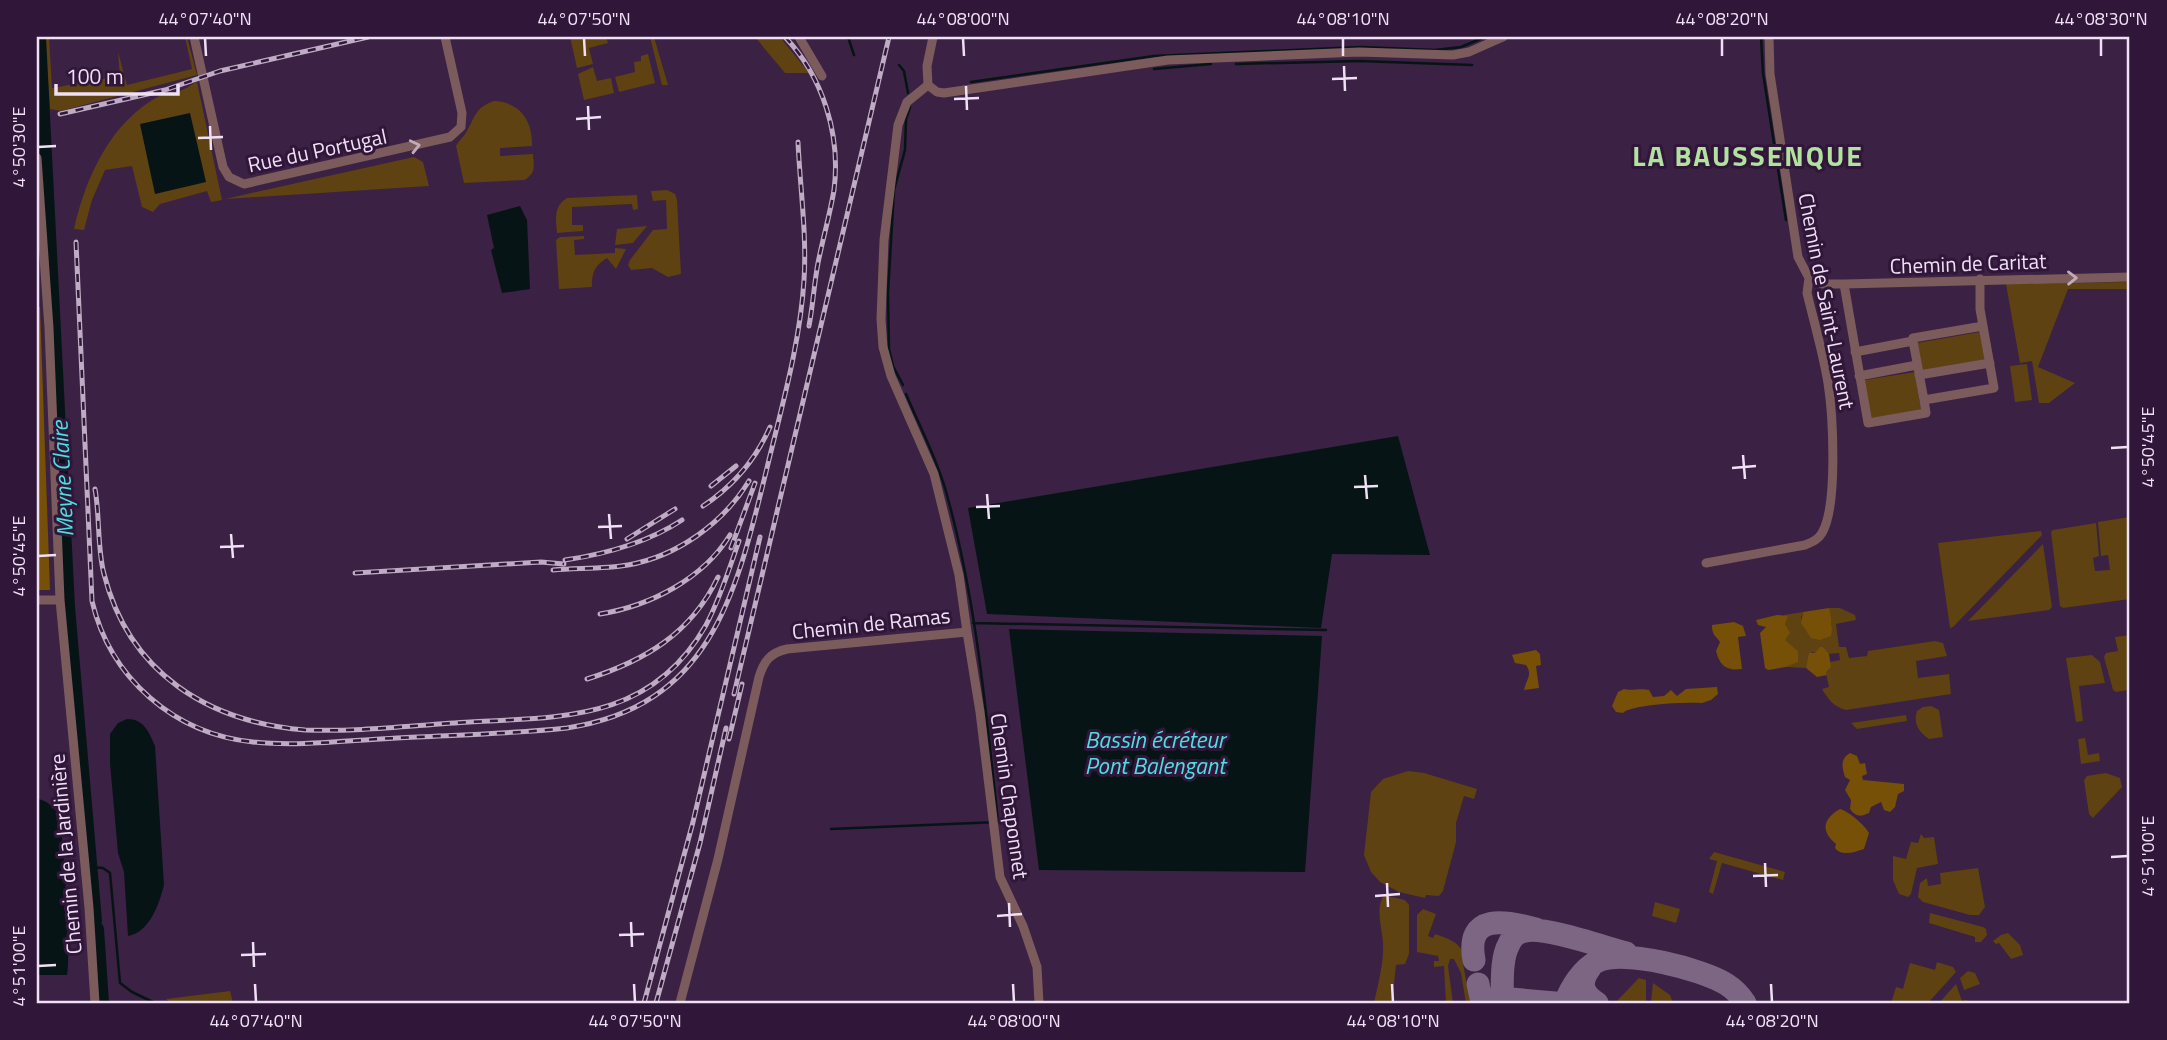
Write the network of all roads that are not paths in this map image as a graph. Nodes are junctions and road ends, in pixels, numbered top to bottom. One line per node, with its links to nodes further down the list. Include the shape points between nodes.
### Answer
1 (194, 37): 2 (street, Rue du Portugal, one-way to 2, via 223,167 229,177 243,184 450,137 461,127 463,113)
2 (445, 37)
3 (799, 37): 7 (street)
4 (933, 37): 8 (street)
5 (1503, 37): 8 (street, via 1453,55 1359,52 1168,60 944,93)
6 (1769, 37): 11 (street, Chemin de Saint-Laurent, via 1770,74 1798,257)
7 (822, 76)
8 (928, 85): 24 (street, Chemin de Ramas, via 907,102 898,125 884,240 881,319 891,376 934,474 959,575)
9 (37, 158): 23 (street, Chemin de la Jardinière)
10 (2130, 276): 12 (street, Chemin de Caritat, one-way to 10)
11 (1809, 278): 13 (street, Chemin de Caritat, via 1823,284); 21 (street, Chemin de Saint-Laurent, via 1807,293 1831,409 1831,487 1824,531 1805,545)
12 (1980, 279): 13 (street, Chemin de Caritat); 14 (street)
13 (1844, 284): 16 (street)
14 (1983, 326): 15 (street); 17 (street)
15 (1913, 341): 16 (street); 18 (street)
16 (1856, 352): 19 (street)
17 (1990, 363): 18 (street); 20 (street, via 1994,388)
18 (1918, 370): 19 (street); 20 (street)
19 (1859, 376): 20 (street, via 1868,423 1926,413)
20 (1924, 400)
21 (1706, 563)
22 (37, 600): 23 (street)
23 (60, 600): 25 (street, Chemin de la Jardinière)
24 (967, 632): 26 (street, Chemin de Ramas, via 787,649 765,660); 27 (street, Chemin Chaponnet, via 1000,877 1037,967)
25 (94, 1003)
26 (680, 1003)
27 (1039, 1003)

